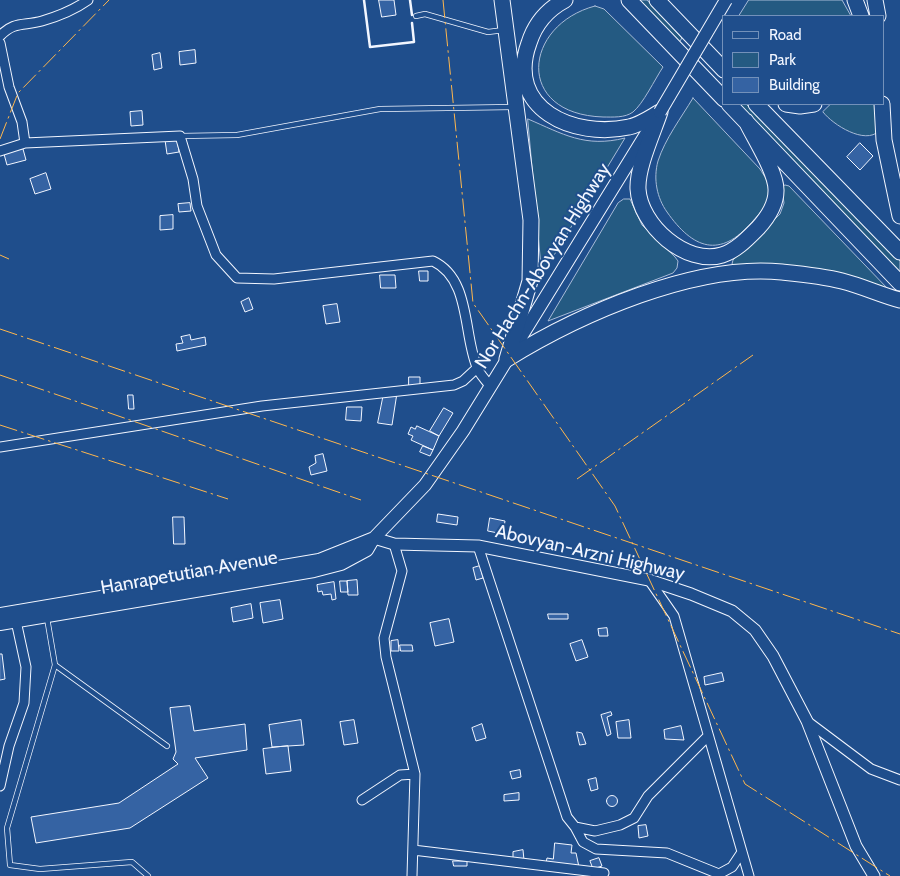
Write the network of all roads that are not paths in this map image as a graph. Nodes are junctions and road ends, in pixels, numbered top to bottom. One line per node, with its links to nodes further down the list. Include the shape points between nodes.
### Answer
1 (88, 0): 13 (street, via 76,9 41,21 9,26)
2 (502, 0): 12 (highway)
3 (565, 0): 23 (highway, via 538,24 525,53 524,80 538,107 567,122 606,130 631,127)
4 (630, 0): 16 (highway)
5 (657, 0): 15 (highway)
6 (726, 0): 23 (main road, Nor Hachn-Abovyan Highway, bridge)
7 (855, 0): 9 (highway)
8 (875, 0): 10 (highway)
9 (861, 15)
10 (878, 15)
11 (416, 16): 12 (lane, via 425,14 488,32)
12 (506, 30): 22 (highway)
13 (2, 31)
14 (0, 43): 26 (street)
15 (722, 68)
16 (722, 96)
17 (730, 105): 24 (highway)
18 (757, 105): 29 (highway)
19 (793, 105): 20 (highway)
20 (807, 105)
21 (882, 105): 28 (highway, via 884,140)
22 (516, 107): 25 (lane, via 380,108 238,135); 32 (highway, via 531,220 530,281)
23 (660, 112): 24 (highway, via 639,176 641,203 649,218 668,239 688,253 699,256 722,255 733,250 764,221 775,201 777,189 774,178); 32 (main road, Nor Hachn-Abovyan Highway)
24 (746, 121): 30 (highway)
25 (180, 136): 26 (street); 33 (street, via 197,206 216,256 238,278 274,279 433,261 451,274 465,314)
26 (25, 143): 27 (street)
27 (0, 151)
28 (900, 216)
29 (900, 252)
30 (900, 283)
31 (900, 300): 32 (highway, via 842,281 781,272 738,272 694,278 601,311 542,338)
32 (507, 359): 34 (main road, Nor Hachn-Abovyan Highway)
33 (477, 368): 34 (street); 35 (street, via 454,385 262,406)
34 (490, 386): 36 (main road, Nor Hachn-Abovyan Highway, via 425,485)
35 (0, 447)
36 (374, 538): 37 (main road, Abovyan-Arzni Highway); 40 (main road, via 319,560); 41 (main road, Hanrapetutian Avenue, via 367,550 354,558 314,571)
37 (394, 544): 38 (main road, Abovyan-Arzni Highway); 48 (street, via 402,571 384,638)
38 (478, 546): 39 (main road, Abovyan-Arzni Highway); 52 (street, via 566,817)
39 (649, 580): 45 (main road, Abovyan-Arzni Highway, via 732,611 755,630 773,656); 46 (street, via 674,616)
40 (0, 614)
41 (47, 616): 42 (main road, Hanrapetutian Avenue); 44 (lane)
42 (16, 621): 43 (main road, Hanrapetutian Avenue); 50 (street, via 26,667 24,703)
43 (0, 624)
44 (55, 665): 47 (lane); 56 (lane, via 7,828 10,865 40,869 132,862)
45 (807, 721): 49 (street, via 871,769); 59 (main road, Abovyan-Arzni Highway, via 856,846)
46 (708, 736): 52 (street, via 648,796 634,818 620,826 595,831); 54 (street)
47 (166, 746)
48 (415, 774): 51 (street, via 400,775); 53 (street)
49 (900, 780)
50 (0, 786)
51 (362, 800)
52 (575, 827): 54 (street, via 583,842 596,849 667,853 718,874 732,867)
53 (413, 850): 55 (street); 57 (street)
54 (742, 852): 58 (street)
55 (604, 873)
56 (148, 876)
57 (412, 876)
58 (749, 876)
59 (874, 876)

